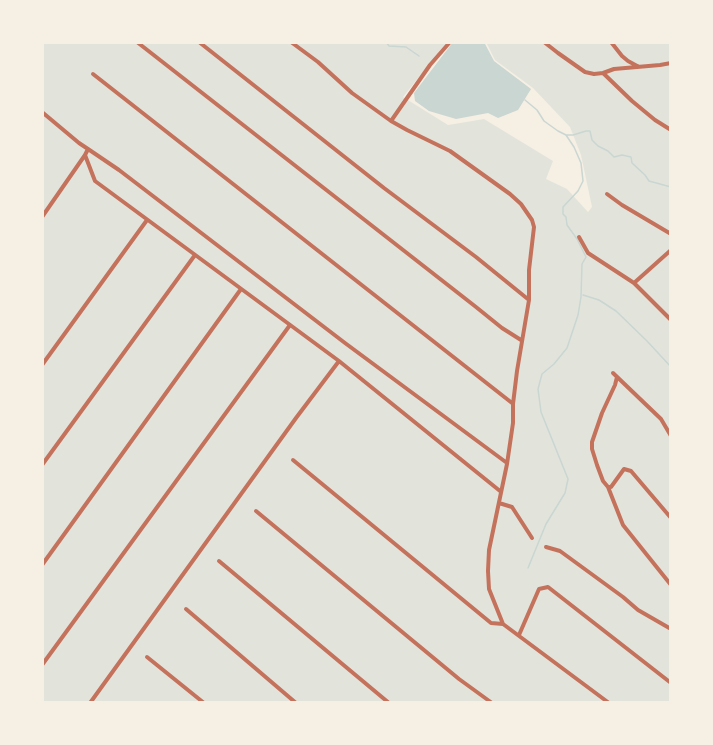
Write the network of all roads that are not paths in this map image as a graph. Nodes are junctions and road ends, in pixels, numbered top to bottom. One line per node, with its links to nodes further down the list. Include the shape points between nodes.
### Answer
1 (137, 42): 28 (street)
2 (200, 42): 25 (street)
3 (291, 42): 12 (street)
4 (450, 42): 12 (street)
5 (544, 42): 9 (street, via 585,72)
6 (611, 42): 8 (street, via 622,56)
7 (671, 63): 8 (street)
8 (640, 67): 9 (street)
9 (603, 73): 13 (street)
10 (93, 74): 31 (street)
11 (43, 114): 14 (street)
12 (391, 121): 25 (street, via 450,151 510,194 528,213 534,227)
13 (671, 130)
14 (88, 148): 15 (street); 34 (street)
15 (85, 155): 17 (street); 18 (street, via 95,181)
16 (607, 194): 19 (street)
17 (42, 218)
18 (147, 220): 22 (street); 30 (street)
19 (671, 234)
20 (579, 237): 23 (street, via 588,253)
21 (671, 250): 23 (street)
22 (195, 255): 24 (street); 35 (street)
23 (634, 284): 26 (street)
24 (241, 289): 27 (street); 44 (street)
25 (529, 300): 28 (street)
26 (671, 320)
27 (290, 325): 29 (street); 51 (street)
28 (521, 340): 31 (street)
29 (339, 361): 37 (street); 53 (street)
30 (42, 365)
31 (513, 404): 34 (street)
32 (671, 436): 36 (street, via 661,419 615,375 592,442)
33 (293, 460): 47 (street, via 491,623)
34 (507, 464): 37 (street)
35 (42, 465)
36 (608, 487): 40 (street, via 621,471 628,469); 45 (street, via 623,525)
37 (500, 491): 38 (street)
38 (500, 503): 41 (street, via 512,507); 47 (street, via 490,539 488,571 489,589)
39 (256, 511): 57 (street)
40 (671, 518)
41 (532, 538)
42 (546, 547): 48 (street, via 560,551 638,610)
43 (219, 561): 56 (street)
44 (42, 565)
45 (671, 585)
46 (186, 609): 55 (street)
47 (503, 624): 49 (street)
48 (671, 629)
49 (519, 635): 52 (street, via 539,589 548,587); 58 (street)
50 (147, 657): 54 (street)
51 (42, 665)
52 (671, 683)
53 (90, 703)
54 (204, 703)
55 (296, 703)
56 (389, 703)
57 (492, 703)
58 (609, 703)

